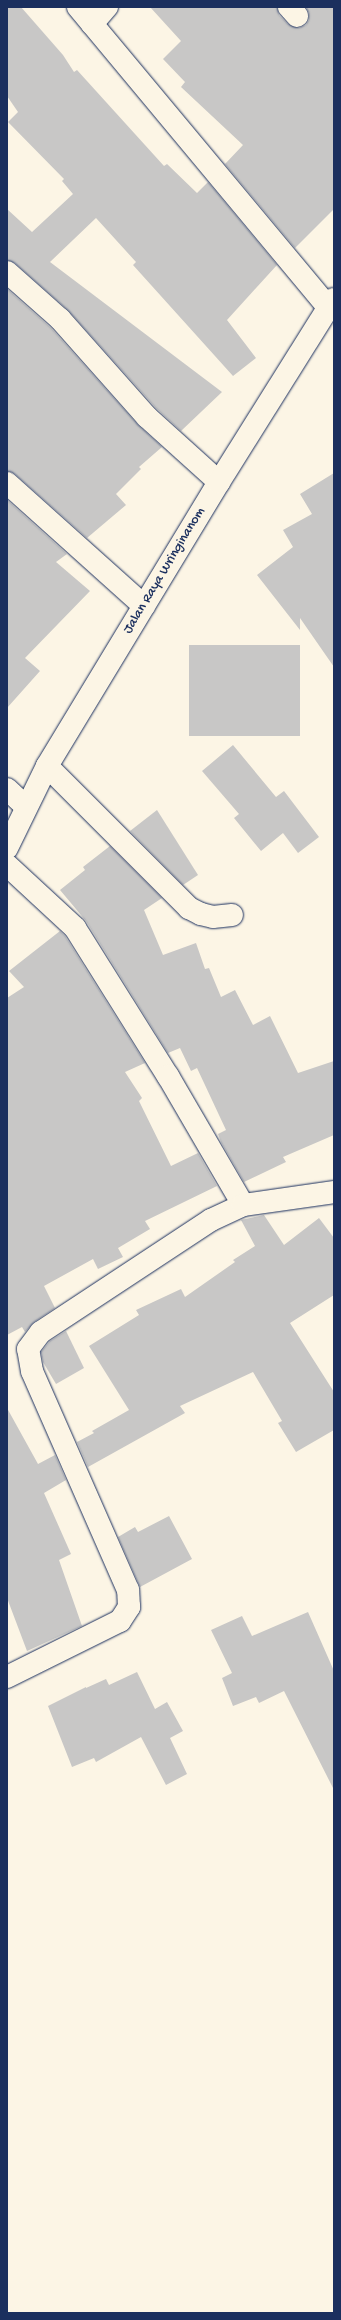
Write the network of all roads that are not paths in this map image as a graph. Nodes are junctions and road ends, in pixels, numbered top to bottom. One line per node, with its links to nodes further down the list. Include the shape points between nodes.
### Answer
1 (78, 7): 3 (street)
2 (108, 7): 3 (street)
3 (92, 24): 5 (street)
4 (7, 272): 6 (street, via 60,318 147,417)
5 (331, 303): 6 (street, Jalan Raya Wringinanom)
6 (219, 482): 8 (street, Jalan Raya Wringinanom)
7 (7, 483): 8 (street)
8 (144, 606): 9 (street, Jalan Raya Wringinanom)
9 (47, 766): 11 (street, Jalan Raya Wringinanom); 14 (street, via 189,908 213,917)
10 (7, 789): 11 (street)
11 (26, 807): 12 (street, Jalan Raya Wringinanom)
12 (7, 848)
13 (7, 865): 16 (street, via 75,928 168,1076)
14 (232, 915)
15 (334, 1192): 16 (street)
16 (243, 1205): 17 (street, via 211,1220 41,1332 28,1350 32,1371 128,1590 128,1607 120,1621)
17 (7, 1677)

